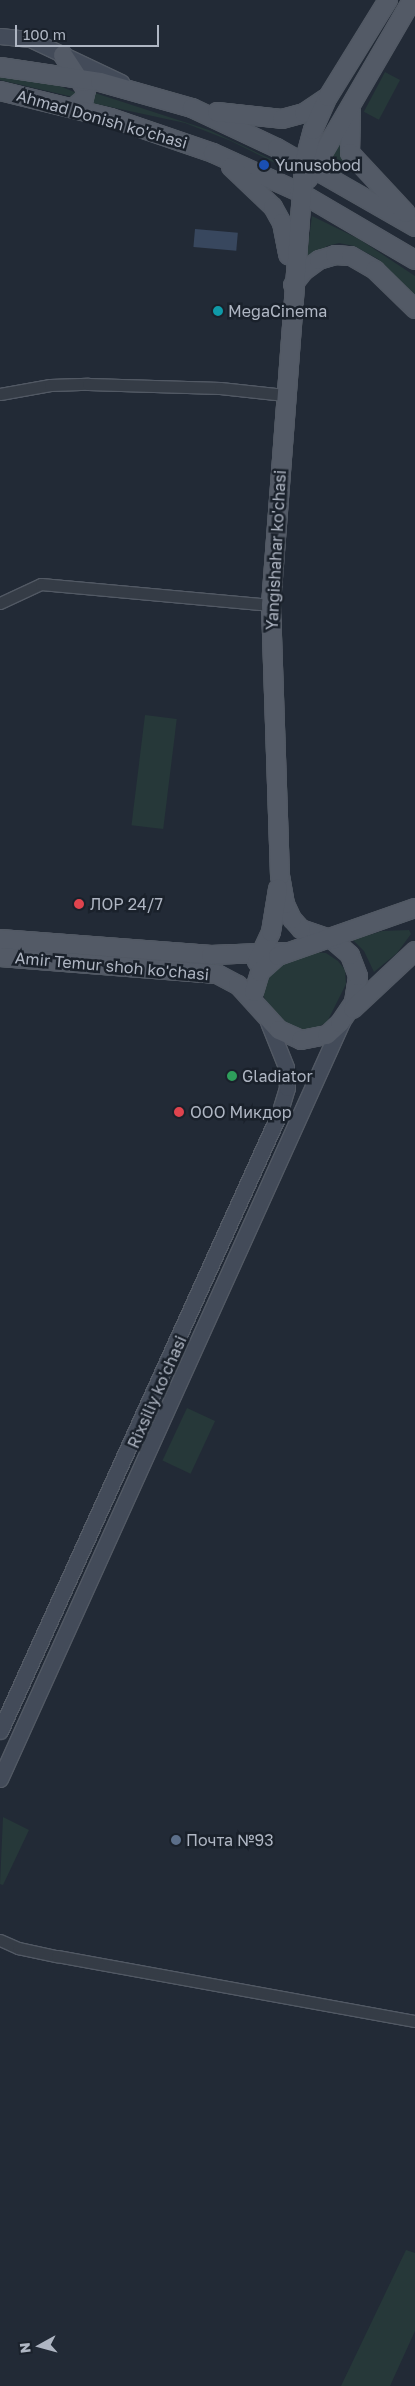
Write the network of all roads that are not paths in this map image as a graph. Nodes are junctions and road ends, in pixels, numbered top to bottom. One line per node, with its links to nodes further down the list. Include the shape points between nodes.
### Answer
1 (388, 0): 10 (main road)
2 (412, 0): 9 (main road)
3 (0, 36): 4 (main road, Ahmad Donish ko'chasi, via 30,39)
4 (62, 55): 6 (main road); 8 (main road, Ahmad Donish ko'chasi)
5 (0, 67): 6 (main road, Ahmad Donish ko'chasi)
6 (80, 78): 8 (main road, Ahmad Donish ko'chasi); 11 (main road, via 86,95)
7 (0, 91): 11 (main road, Ahmad Donish ko'chasi)
8 (149, 95): 12 (main road, Ahmad Donish ko'chasi)
9 (353, 96): 14 (main road); 15 (main road, via 348,145)
10 (328, 97): 12 (main road, via 304,113 282,119); 14 (main road)
11 (73, 108): 13 (main road, Ahmad Donish ko'chasi, via 166,134)
12 (192, 108): 14 (main road, Ahmad Donish ko'chasi)
13 (213, 153): 16 (main road, Ahmad Donish ko'chasi); 21 (main road, via 254,186 277,212)
14 (309, 166): 16 (main road); 19 (main road, Ahmad Donish ko'chasi)
15 (366, 173): 17 (main road); 18 (main road)
16 (299, 192): 20 (main road, Ahmad Donish ko'chasi); 21 (main road)
17 (415, 209)
18 (415, 221)
19 (415, 227)
20 (415, 260)
21 (293, 285): 22 (main road, via 319,260 335,255 351,256 375,270); 24 (main road, Yangishahar ko'chasi)
22 (415, 308)
23 (0, 394): 24 (street, via 50,385 88,384 220,388)
24 (286, 395): 26 (main road, Yangishahar ko'chasi)
25 (0, 603): 26 (street, via 41,584)
26 (271, 605): 27 (main road, Yangishahar ko'chasi)
27 (280, 876): 29 (main road, Yangishahar ko'chasi, via 285,904 294,923 305,932); 33 (main road, Yangishahar ko'chasi, via 271,932)
28 (415, 908): 29 (main road, Amir Temur shoh ko'chasi)
29 (328, 938): 32 (main road, Amir Temur shoh ko'chasi); 36 (main road, Amir Temur shoh ko'chasi, via 346,950 357,968 356,996)
30 (0, 940): 33 (main road, Amir Temur shoh ko'chasi, via 211,955)
31 (415, 951): 36 (main road, Amir Temur shoh ko'chasi)
32 (287, 952): 33 (main road, Amir Temur shoh ko'chasi); 35 (main road, Amir Temur shoh ko'chasi, via 264,967 255,981)
33 (260, 954): 35 (main road, Amir Temur shoh ko'chasi, via 254,971)
34 (0, 957): 37 (main road, Amir Temur shoh ko'chasi, via 217,974 241,988)
35 (254, 992): 37 (main road, Amir Temur shoh ko'chasi)
36 (344, 1018): 37 (main road, Amir Temur shoh ko'chasi, via 327,1035 307,1040 284,1034); 39 (main road, Rixsiliy ko'chasi)
37 (266, 1019): 38 (main road, Rixsiliy ko'chasi, via 285,1060 287,1088 274,1126)
38 (244, 1192): 39 (main road, via 256,1191); 40 (main road, Rixsiliy ko'chasi)
39 (263, 1200): 42 (main road, Rixsiliy ko'chasi)
40 (0, 1730)
41 (0, 1737): 42 (main road)
42 (16, 1744): 43 (main road, Rixsiliy ko'chasi)
43 (0, 1779)
44 (0, 1940): 45 (street, via 18,1948 57,1956)
45 (415, 2021)

